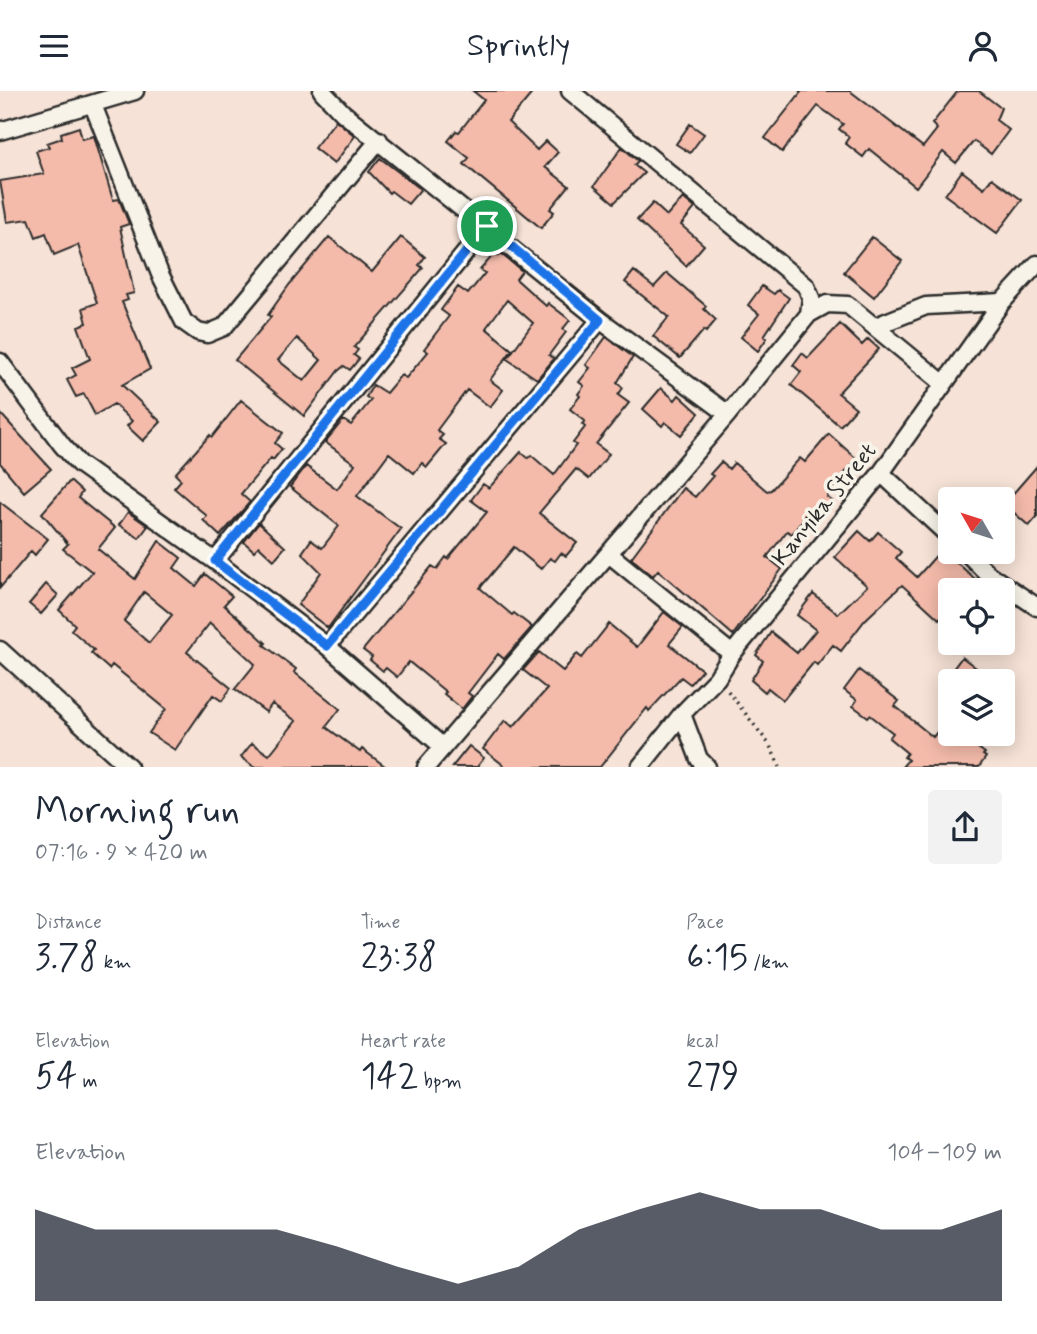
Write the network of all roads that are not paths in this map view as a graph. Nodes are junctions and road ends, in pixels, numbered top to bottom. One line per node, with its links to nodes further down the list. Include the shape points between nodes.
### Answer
1 (135, 91): 4 (street)
2 (322, 91): 6 (street)
3 (570, 91): 10 (street, via 806,286 811,298)
4 (93, 104): 5 (street); 6 (street, via 160,274 184,322 198,333 224,327)
5 (0, 131)
6 (379, 140): 7 (street)
7 (487, 226): 11 (street); 19 (street)
8 (1037, 264): 9 (street, Kanyika Street)
9 (1002, 302): 12 (street, via 926,306); 14 (street, Kanyika Street)
10 (809, 314): 12 (street, via 838,303); 15 (street)
11 (600, 320): 15 (street); 22 (street)
12 (876, 326): 14 (street)
13 (0, 362): 19 (street, via 79,464)
14 (944, 384): 16 (street, Kanyika Street)
15 (728, 414): 18 (street)
16 (881, 474): 17 (street); 24 (street, Kanyika Street)
17 (938, 526)
18 (609, 554): 24 (street); 26 (street)
19 (215, 561): 22 (street)
20 (978, 564): 21 (street)
21 (1037, 607)
22 (327, 646): 26 (street)
23 (0, 650): 27 (street)
24 (732, 654): 25 (street, Kanyika Street, via 717,678)
25 (682, 715): 29 (street, Kanyika Street); 30 (street, via 699,759)
26 (443, 747): 28 (street)
27 (129, 767)
28 (426, 767)
29 (640, 767)
30 (707, 767)

